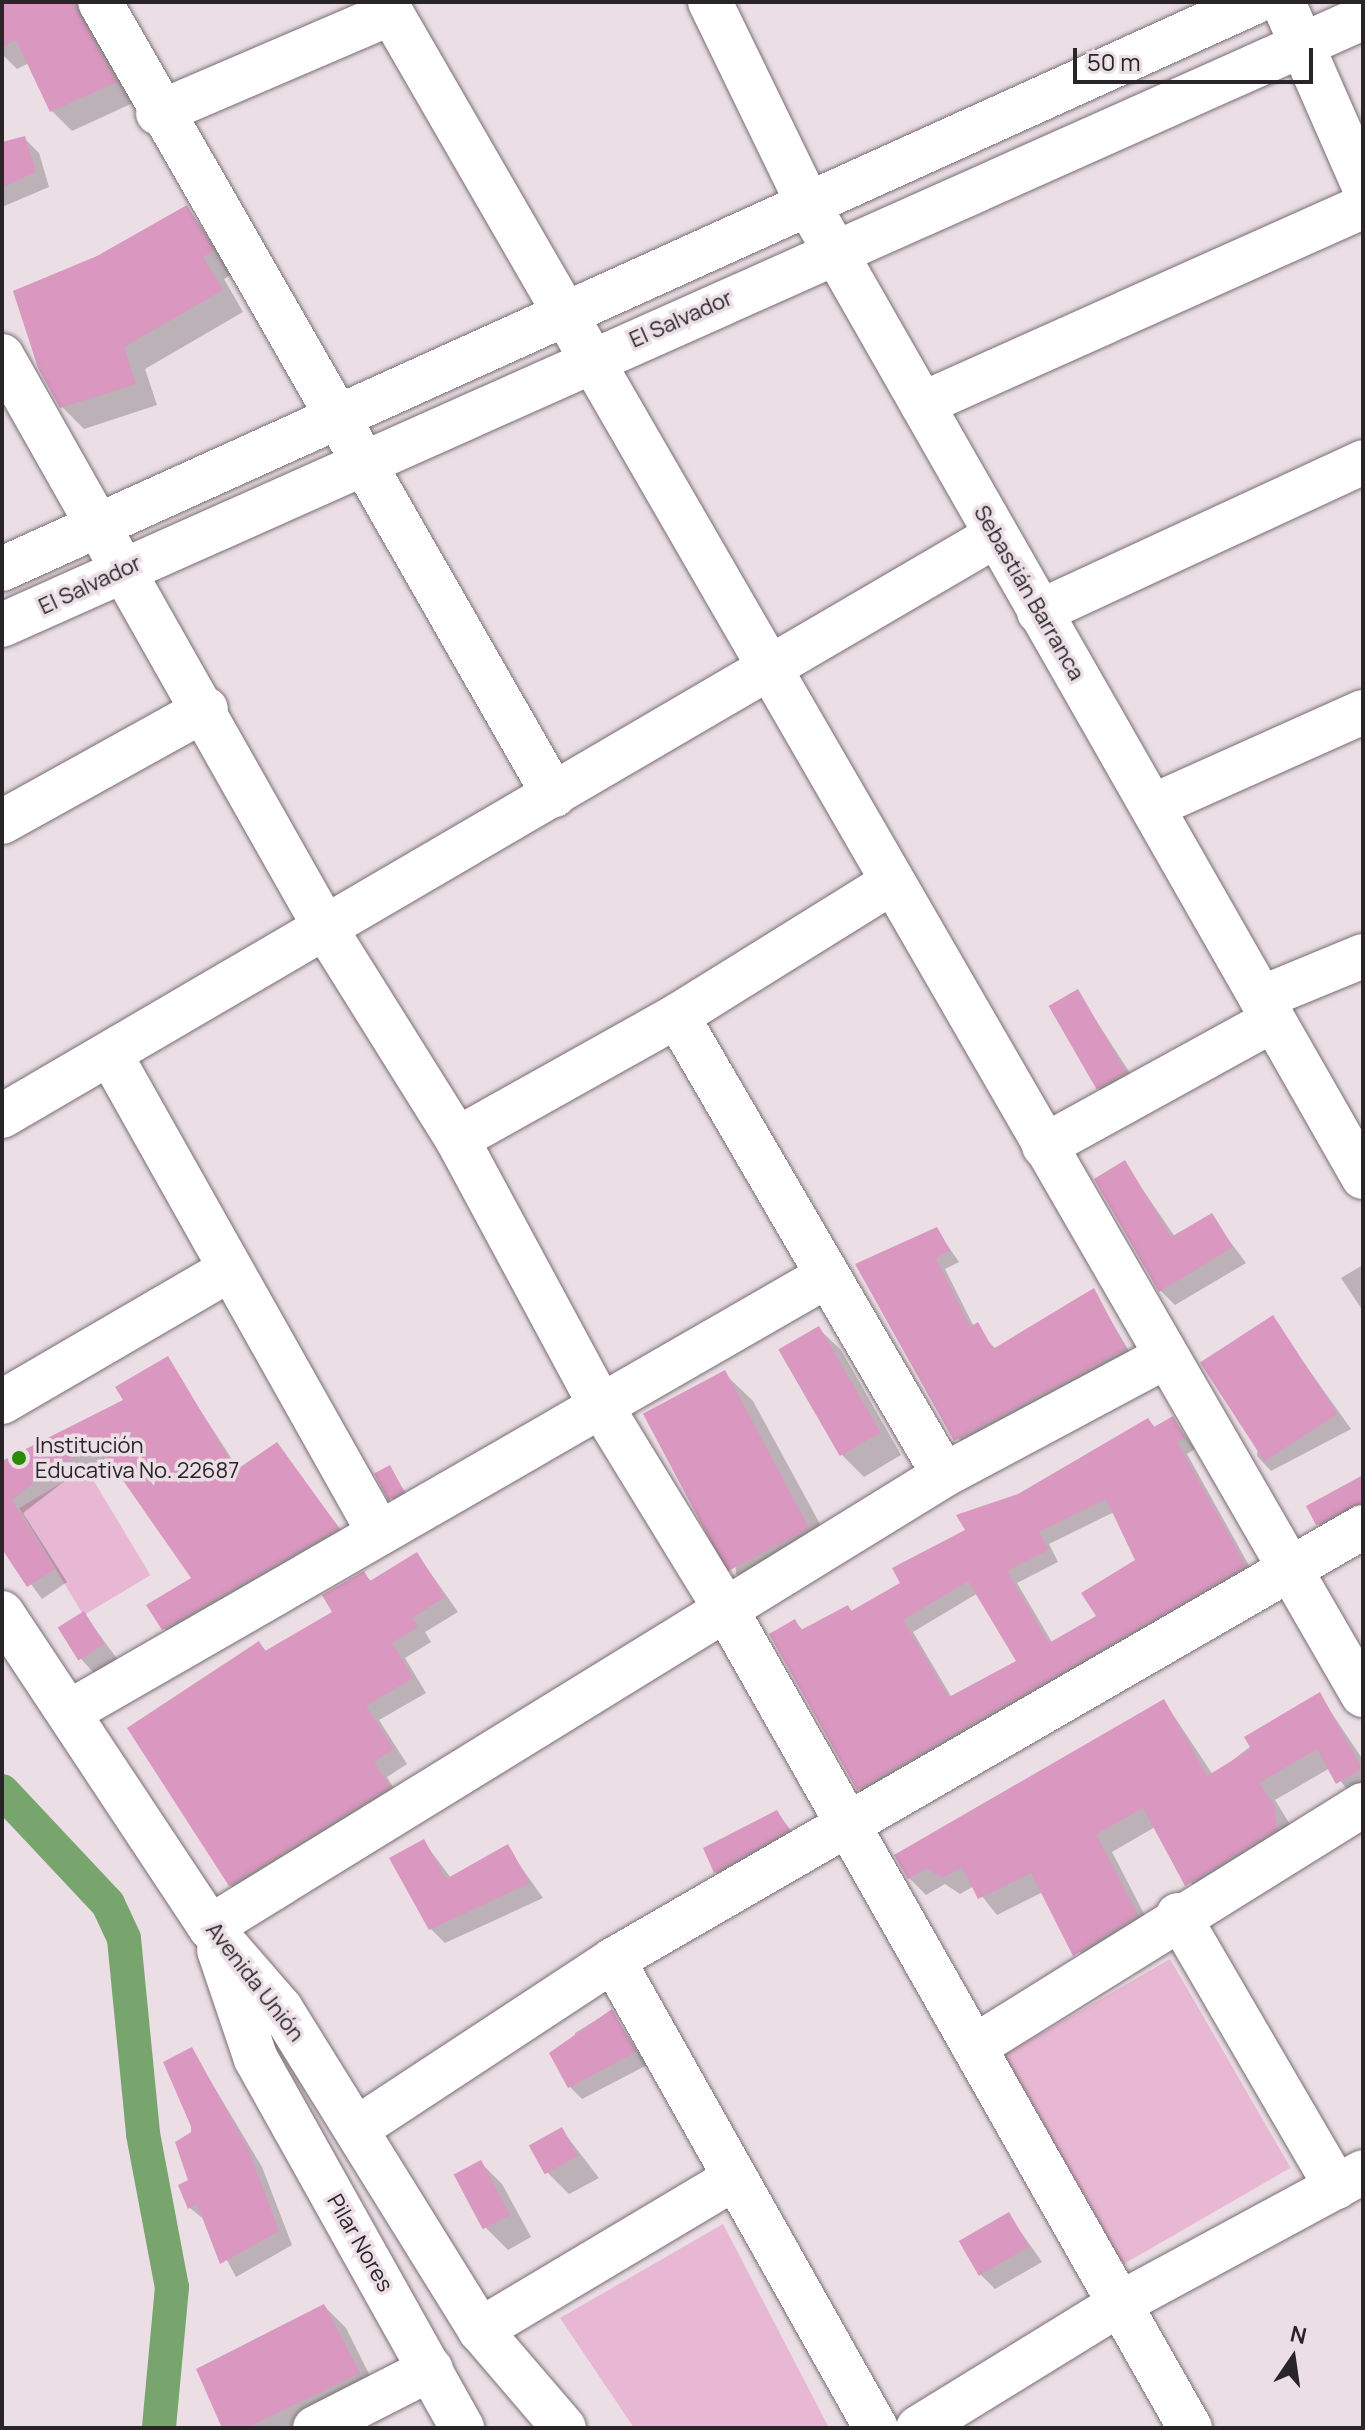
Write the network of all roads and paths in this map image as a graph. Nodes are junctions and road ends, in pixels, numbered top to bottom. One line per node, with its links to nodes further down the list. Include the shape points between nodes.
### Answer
1 (100, 2): 8 (street)
2 (710, 2): 10 (street, Sebastián Barranca)
3 (1255, 2): 10 (street)
4 (1283, 2): 7 (street)
5 (388, 7): 8 (street); 13 (street)
6 (1363, 18): 7 (street, El Salvador)
7 (1302, 46): 9 (street); 12 (street, El Salvador)
8 (158, 113): 17 (street)
9 (1363, 184)
10 (809, 206): 12 (street, Sebastián Barranca); 13 (street)
11 (1363, 207): 16 (street)
12 (835, 252): 15 (street, El Salvador); 16 (street, Sebastián Barranca)
13 (566, 313): 15 (street); 17 (street)
14 (2, 356): 20 (street)
15 (593, 359): 18 (street, El Salvador); 26 (street)
16 (922, 404): 21 (street, Sebastián Barranca)
17 (338, 415): 18 (street); 20 (street)
18 (368, 462): 23 (street, El Salvador); 29 (street)
19 (1363, 462): 24 (street)
20 (98, 527): 22 (street); 23 (street)
21 (995, 536): 24 (street, Sebastián Barranca); 26 (street)
22 (2, 569)
23 (124, 569): 25 (street, El Salvador); 27 (street)
24 (1039, 612): 30 (street, Sebastián Barranca)
25 (2, 625)
26 (771, 673): 29 (street); 32 (street)
27 (206, 709): 31 (street); 33 (street)
28 (1363, 712): 30 (street)
29 (554, 795): 33 (street)
30 (1155, 805): 35 (street, Sebastián Barranca)
31 (2, 822)
32 (892, 882): 36 (street); 40 (street)
33 (327, 931): 37 (street); 39 (street)
34 (1363, 956): 35 (street)
35 (1267, 1009): 40 (street); 41 (street, Sebastián Barranca)
36 (677, 1016): 39 (street); 43 (street)
37 (110, 1054): 38 (street); 42 (street)
38 (2, 1116)
39 (457, 1139): 46 (street)
40 (1044, 1146): 44 (street)
41 (1363, 1177)
42 (227, 1271): 45 (street); 49 (street)
43 (827, 1276): 46 (street); 47 (street)
44 (1163, 1358): 47 (street); 50 (street)
45 (2, 1402)
46 (601, 1406): 49 (street); 52 (street)
47 (944, 1475): 52 (street)
48 (1363, 1527): 50 (street)
49 (377, 1529): 54 (street)
50 (1288, 1567): 53 (street); 56 (street)
51 (2, 1613): 54 (street, Avenida Unión)
52 (728, 1613): 56 (street); 58 (street)
53 (1363, 1695)
54 (71, 1711): 58 (street, Avenida Unión)
55 (1363, 1805): 57 (street)
56 (845, 1828): 59 (street); 60 (street)
57 (1178, 1915): 60 (street); 63 (street)
58 (210, 1927): 61 (street, Avenida Unión, via 281,2009); 66 (street, Pilar Nores, via 256,2059)
59 (613, 1960): 61 (street); 62 (street)
60 (974, 2047): 64 (street)
61 (356, 2129): 65 (street, Avenida Unión)
62 (735, 2178): 65 (street); 70 (street)
63 (1349, 2179): 64 (street)
64 (1121, 2303): 71 (street); 72 (street)
65 (480, 2330): 69 (street, Avenida Unión)
66 (431, 2369): 67 (street); 68 (street, Pilar Nores)
67 (315, 2428)
68 (462, 2428)
69 (564, 2428)
70 (876, 2428)
71 (918, 2428)
72 (1190, 2428)

